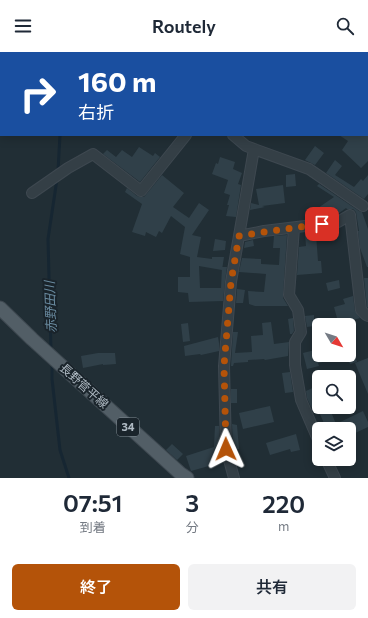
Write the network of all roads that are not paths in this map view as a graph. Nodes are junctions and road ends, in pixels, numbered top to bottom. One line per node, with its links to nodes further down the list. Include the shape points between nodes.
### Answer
1 (185, 136): 4 (street, via 141,191 93,154)
2 (234, 136): 3 (street)
3 (254, 149): 5 (street, via 309,169); 8 (street)
4 (32, 193)
5 (366, 204): 6 (street)
6 (350, 216): 7 (street, via 338,222); 10 (street, via 361,310)
7 (294, 228): 8 (street); 11 (street, via 290,295 298,310 301,332 295,342 295,365 301,400)
8 (239, 236): 14 (street, via 231,282 224,366 226,449)
9 (0, 308): 13 (main road, 長野菅平線 / 34)
10 (368, 316)
11 (312, 426)
12 (329, 466): 15 (street)
13 (187, 478)
14 (234, 478)
15 (335, 478)

